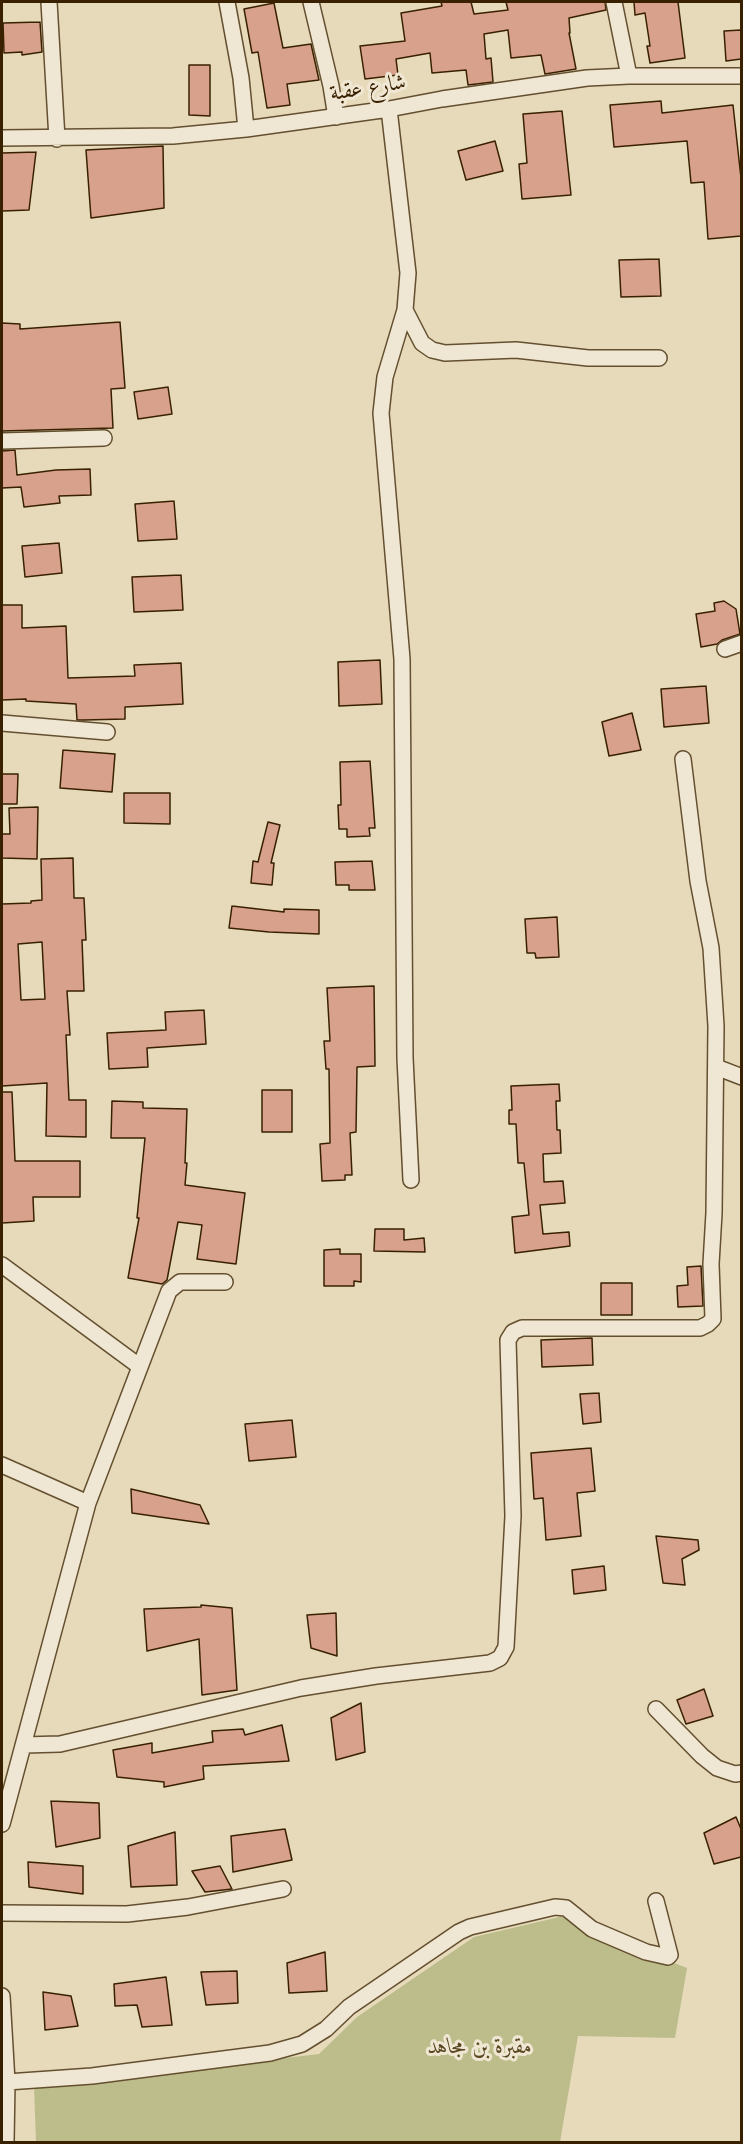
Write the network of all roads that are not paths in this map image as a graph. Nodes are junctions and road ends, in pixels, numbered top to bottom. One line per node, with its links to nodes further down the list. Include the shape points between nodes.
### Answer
1 (49, 2): 11 (street)
2 (227, 2): 9 (street)
3 (311, 2): 8 (street)
4 (614, 2): 5 (street)
5 (629, 76): 6 (street, شارع عقبة); 7 (street, شارع عقبة, via 587,78)
6 (741, 76)
7 (389, 110): 8 (street, شارع عقبة); 12 (street, via 408,273)
8 (336, 117): 9 (street, شارع عقبة)
9 (246, 129): 11 (street, شارع عقبة, via 173,136)
10 (2, 138): 11 (street, شارع عقبة)
11 (57, 139)
12 (405, 310): 13 (street, via 422,343 445,353 516,350 588,358); 23 (street, via 385,377 381,413 402,659 405,1058)
13 (659, 358)
14 (104, 438): 15 (street)
15 (2, 441)
16 (741, 643): 17 (street)
17 (725, 649)
18 (2, 723): 19 (street)
19 (107, 732)
20 (683, 759): 21 (street, via 711,948)
21 (716, 1067): 22 (street); 30 (street, via 712,1319 700,1328 522,1328 508,1340 513,1516 506,1647 500,1658 490,1663 301,1688 60,1744)
22 (741, 1077)
23 (411, 1180)
24 (2, 1265): 26 (street)
25 (225, 1282): 26 (street, via 180,1282 169,1291)
26 (139, 1366): 28 (street)
27 (2, 1465): 28 (street)
28 (88, 1503): 30 (street)
29 (656, 1709): 31 (street, via 717,1768)
30 (24, 1745): 32 (street)
31 (741, 1773)
32 (2, 1824)
33 (283, 1889): 35 (street, via 127,1914)
34 (656, 1901): 37 (street, via 668,1957 609,1937 566,1908 555,1908 459,1932 302,2044 270,2053 92,2076)
35 (2, 1913)
36 (2, 1996): 37 (street)
37 (7, 2082): 38 (street)
38 (6, 2142)

